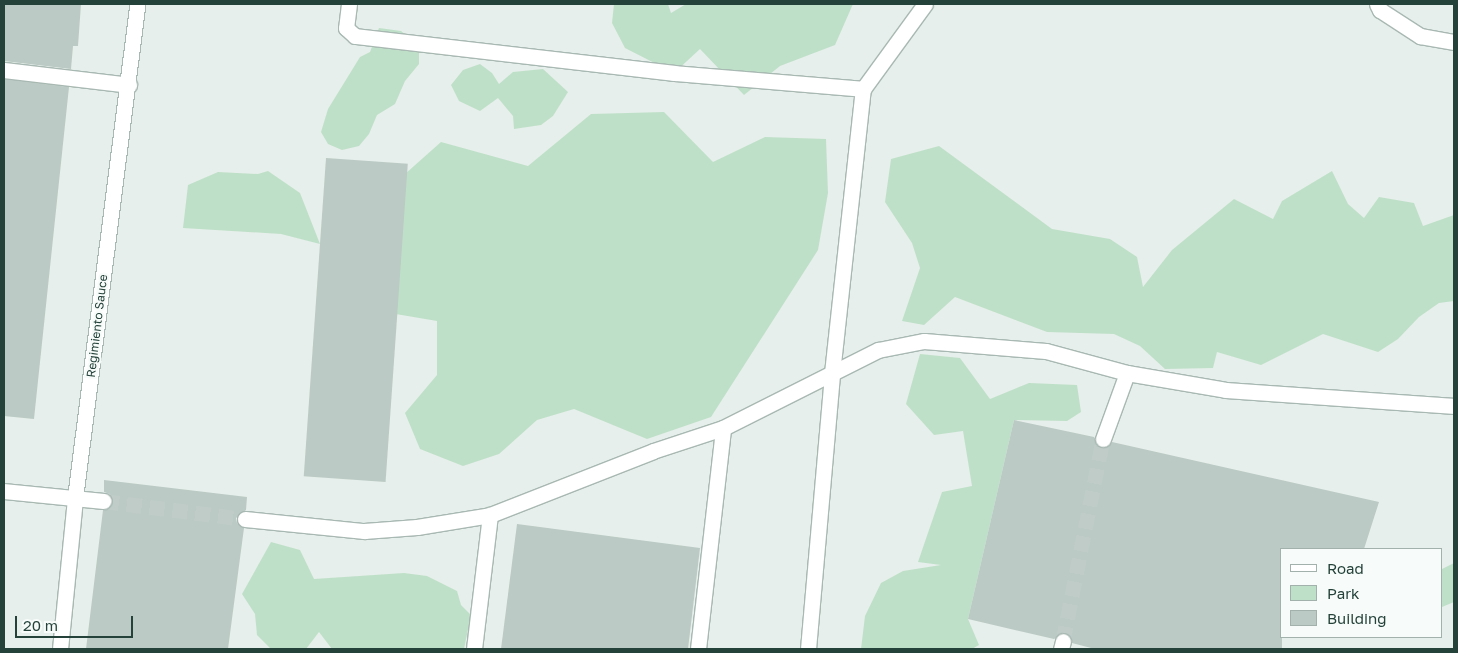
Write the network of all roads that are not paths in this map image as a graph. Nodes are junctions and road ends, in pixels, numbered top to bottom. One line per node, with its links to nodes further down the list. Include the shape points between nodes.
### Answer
1 (137, 4): 7 (street, Regimiento Sauce)
2 (349, 4): 8 (street, via 346,28 355,36 674,73)
3 (925, 4): 8 (street)
4 (1377, 4): 5 (street, via 1380,10 1420,36)
5 (1454, 42)
6 (4, 70): 7 (street)
7 (128, 85): 15 (street, Regimiento Sauce)
8 (863, 89): 9 (street)
9 (832, 373): 10 (street, via 878,350 924,341 1046,351); 12 (street); 22 (street)
10 (1127, 373): 11 (street, via 1226,390); 13 (street)
11 (1454, 406)
12 (723, 428): 17 (street, via 653,451); 21 (street)
13 (1103, 439)
14 (4, 491): 15 (street)
15 (75, 498): 16 (street); 19 (street, Regimiento Sauce)
16 (104, 501)
17 (490, 514): 18 (street, via 417,527 364,531); 20 (street)
18 (246, 520)
19 (60, 649)
20 (474, 649)
21 (698, 649)
22 (808, 649)

